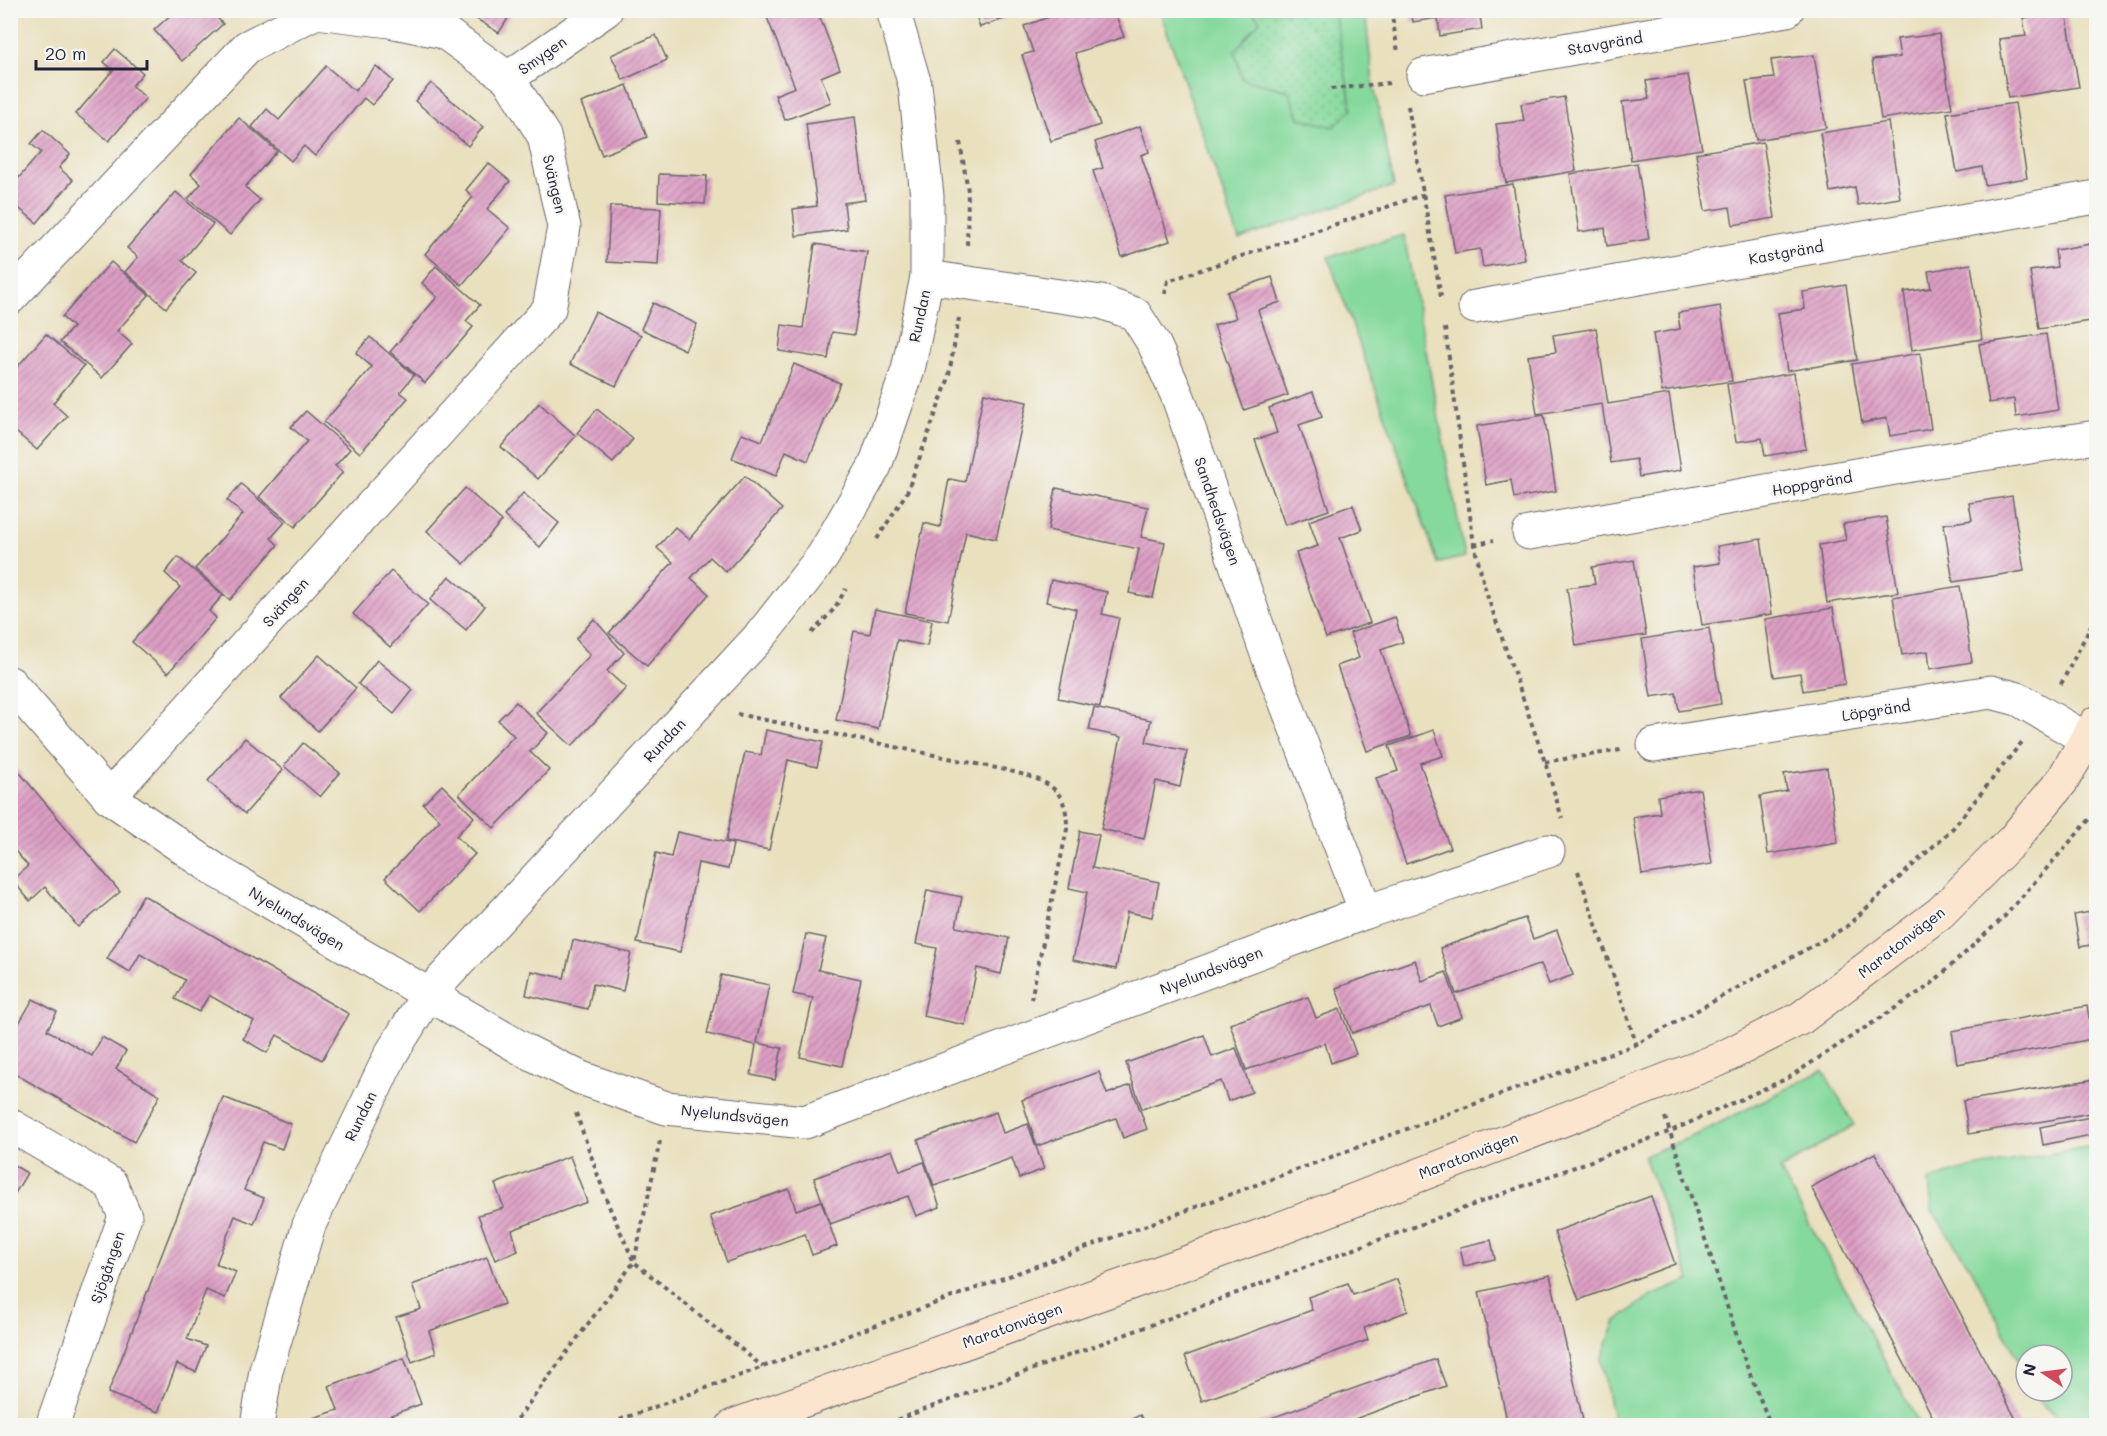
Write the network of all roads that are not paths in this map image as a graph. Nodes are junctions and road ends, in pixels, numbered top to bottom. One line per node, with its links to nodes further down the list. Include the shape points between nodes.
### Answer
1 (606, 10): 5 (street, Smygen)
2 (893, 10): 7 (street, Rundan, via 915,85 927,196)
3 (1787, 10): 4 (street, Stavgränd)
4 (1405, 72)
5 (508, 78): 8 (street, Svängen, via 444,32 315,12 247,47); 15 (street, Svängen, via 544,136 564,227 549,309)
6 (2097, 197): 9 (street, Kastgränd)
7 (927, 277): 17 (street, Sandhedsvägen, via 1101,302 1135,314 1154,344 1178,397 1266,651); 18 (street, Rundan, via 908,370 875,466 823,556 762,634)
8 (10, 298)
9 (1475, 307)
10 (2097, 437): 11 (street, Hoppgränd, via 1918,464)
11 (1529, 533)
12 (10, 682): 15 (street, Nyelundsvägen)
13 (2092, 732): 14 (street, Löpgränd, via 2044,714 2018,699 1991,692); 22 (street, Maratonvägen, via 2062,781 2013,840 1940,913 1801,1018 1718,1060 1266,1234)
14 (1654, 745)
15 (109, 797): 18 (street, Nyelundsvägen, via 217,870)
16 (1555, 837): 17 (street, Nyelundsvägen)
17 (1366, 912): 18 (street, Nyelundsvägen, via 806,1122 666,1108 581,1078)
18 (427, 996): 21 (street, Rundan, via 391,1054 309,1225 266,1370)
19 (10, 1125): 20 (street, Sjögången, via 111,1184 125,1216)
20 (52, 1425)
21 (257, 1425)
22 (733, 1425)

